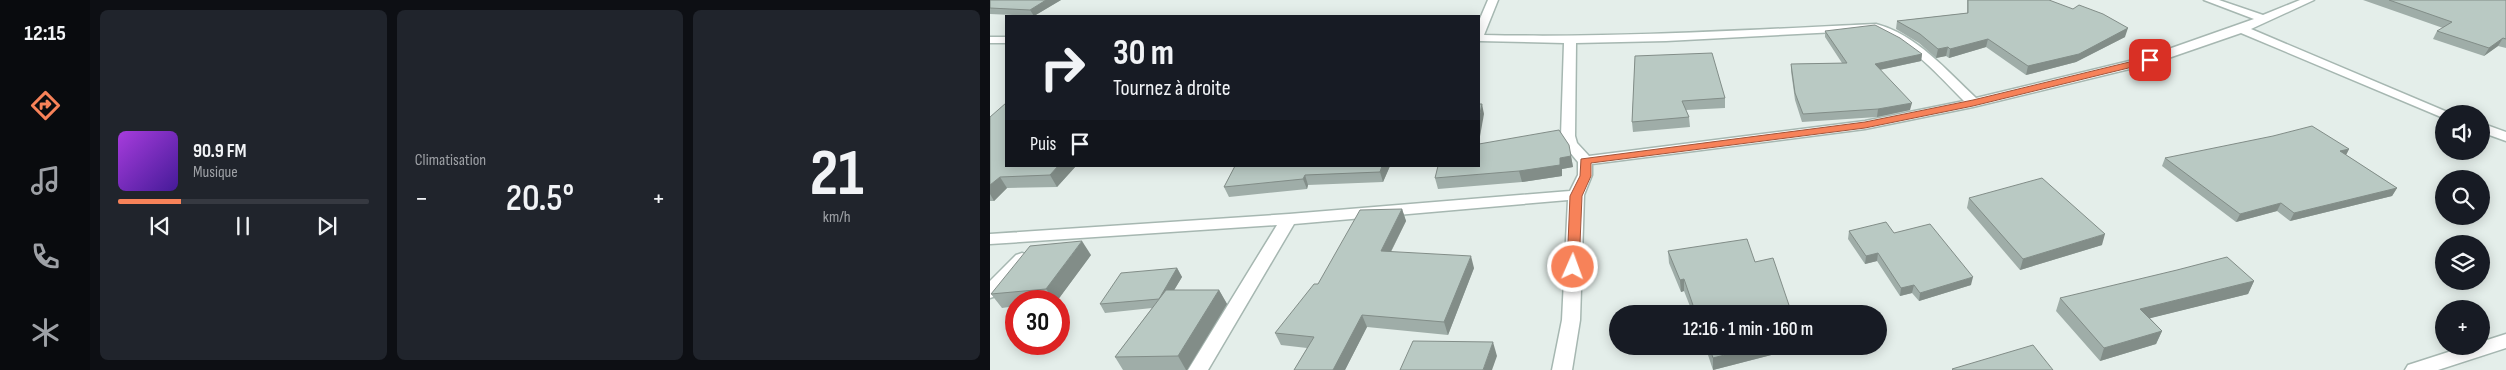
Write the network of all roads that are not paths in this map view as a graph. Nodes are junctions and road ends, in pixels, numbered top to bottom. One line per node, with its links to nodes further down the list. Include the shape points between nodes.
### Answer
1 (1493, 0): 6 (street)
2 (2209, 0): 4 (street)
3 (2309, 0): 4 (street)
4 (2263, 19): 5 (street)
5 (2241, 29): 11 (street, via 2150,60); 12 (street)
6 (1480, 31)
7 (1480, 38): 10 (street)
8 (990, 40): 9 (street)
9 (1005, 40)
10 (1570, 40): 11 (street, via 1876,27 1894,33); 15 (street, via 1568,136 1570,144)
11 (1973, 103): 15 (street, via 1865,125)
12 (2435, 109)
13 (2490, 131): 14 (street)
14 (2506, 137)
15 (1585, 161): 16 (street, via 1585,176)
16 (1576, 196): 17 (street); 23 (street, via 1571,320)
17 (1289, 219): 18 (street); 22 (street)
18 (1042, 237): 19 (street); 20 (street)
19 (990, 239)
20 (990, 292)
21 (2506, 341): 24 (street)
22 (1198, 370)
23 (1562, 370)
24 (2415, 370)

